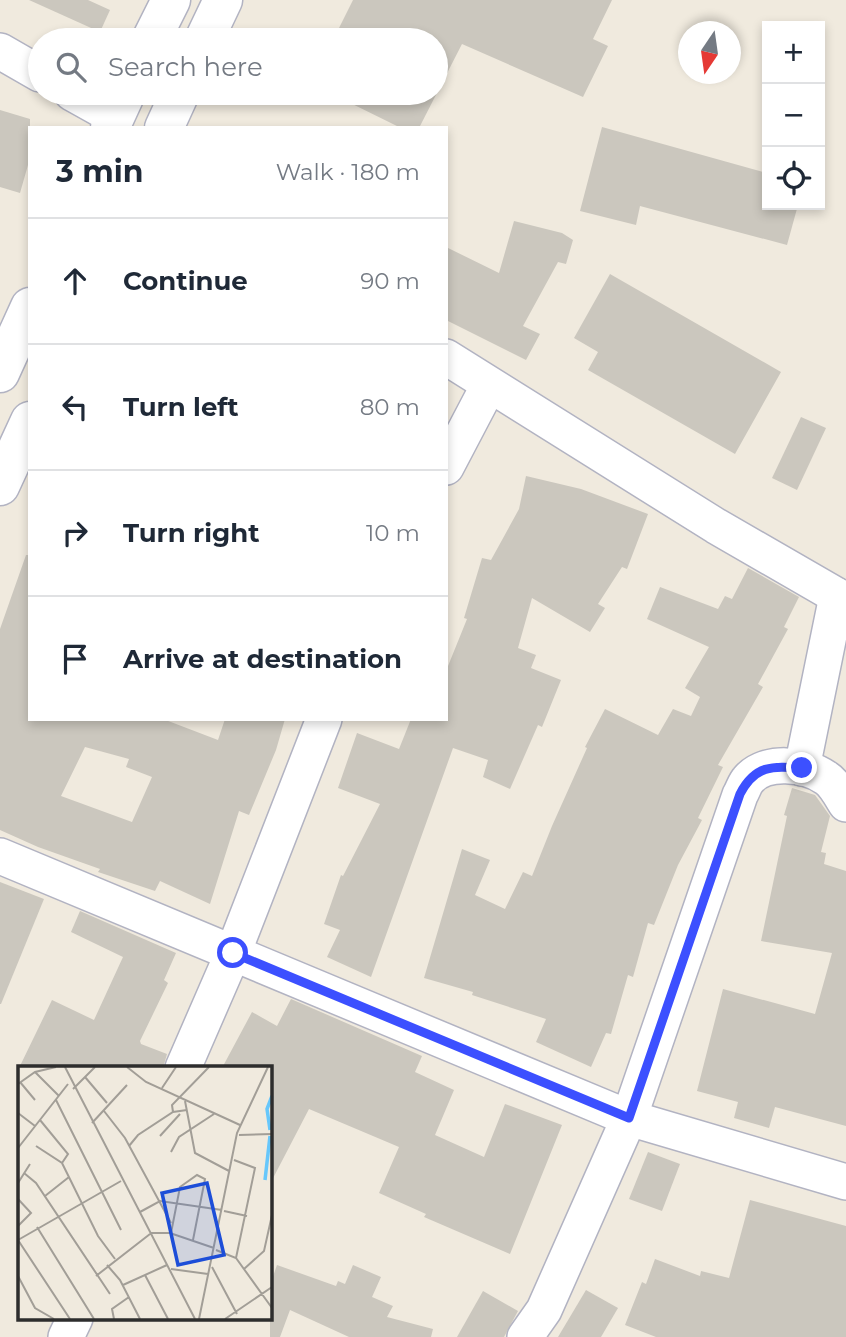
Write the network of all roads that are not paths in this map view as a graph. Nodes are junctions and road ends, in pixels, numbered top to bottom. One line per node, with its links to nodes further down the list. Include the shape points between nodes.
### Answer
1 (171, 0): 3 (main road)
2 (223, 0): 4 (main road)
3 (157, 28)
4 (210, 28)
5 (0, 51): 6 (street)
6 (28, 67)
7 (99, 105): 9 (street)
8 (175, 105): 10 (main road)
9 (117, 113)
10 (165, 126)
11 (28, 311): 13 (main road)
12 (448, 358): 14 (street)
13 (0, 373)
14 (489, 385): 16 (street); 18 (street)
15 (28, 425): 17 (main road)
16 (448, 463)
17 (0, 486)
18 (842, 598): 20 (street)
19 (323, 721): 23 (street)
20 (802, 768): 21 (street, via 828,778); 25 (street, via 761,770 740,794)
21 (846, 804)
22 (0, 856): 23 (street)
23 (233, 953): 24 (street); 25 (street)
24 (184, 1066)
25 (629, 1118): 26 (street); 29 (street, via 544,1310)
26 (846, 1182)
27 (74, 1320): 28 (street)
28 (66, 1337)
29 (525, 1337)

